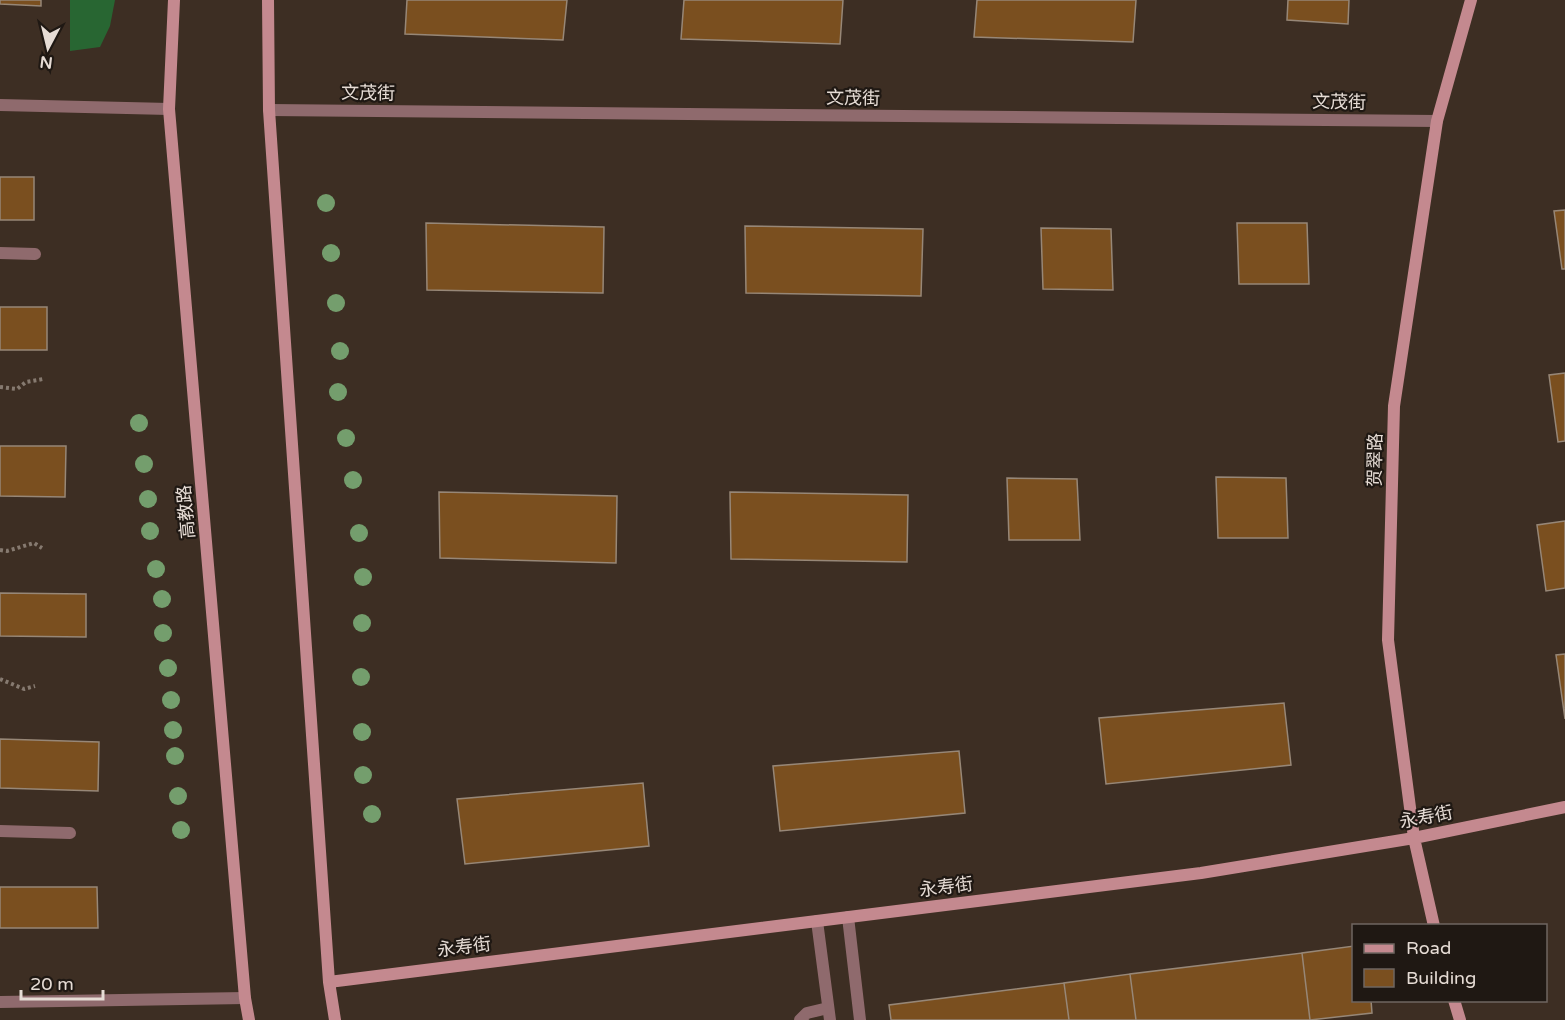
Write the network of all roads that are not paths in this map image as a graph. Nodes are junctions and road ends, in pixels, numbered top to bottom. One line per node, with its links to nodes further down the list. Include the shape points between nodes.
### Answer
1 (174, 0): 5 (street, 高教路)
2 (268, 0): 6 (street)
3 (1471, 0): 7 (street, 贺翠路)
4 (0, 105): 5 (street)
5 (169, 110): 18 (street, 高教路)
6 (269, 110): 7 (street, 文茂街); 17 (street)
7 (1437, 122): 13 (street, 贺翠路, via 1394,406 1388,640)
8 (0, 253): 9 (street)
9 (35, 254)
10 (1565, 807): 13 (street, 永寿街)
11 (0, 831): 12 (street)
12 (70, 833)
13 (1414, 838): 14 (street, 永寿街, via 1201,873); 16 (street, 贺翠路)
14 (848, 917): 15 (street, 永寿街); 25 (street)
15 (817, 921): 17 (street, 永寿街); 21 (street)
16 (1434, 924)
17 (329, 981): 23 (street)
18 (245, 998): 19 (street); 22 (street, 高教路)
19 (0, 1002)
20 (1455, 1002): 26 (street)
21 (829, 1014): 24 (street, via 807,1013)
22 (249, 1020)
23 (334, 1020)
24 (800, 1020)
25 (860, 1020)
26 (1460, 1020)

